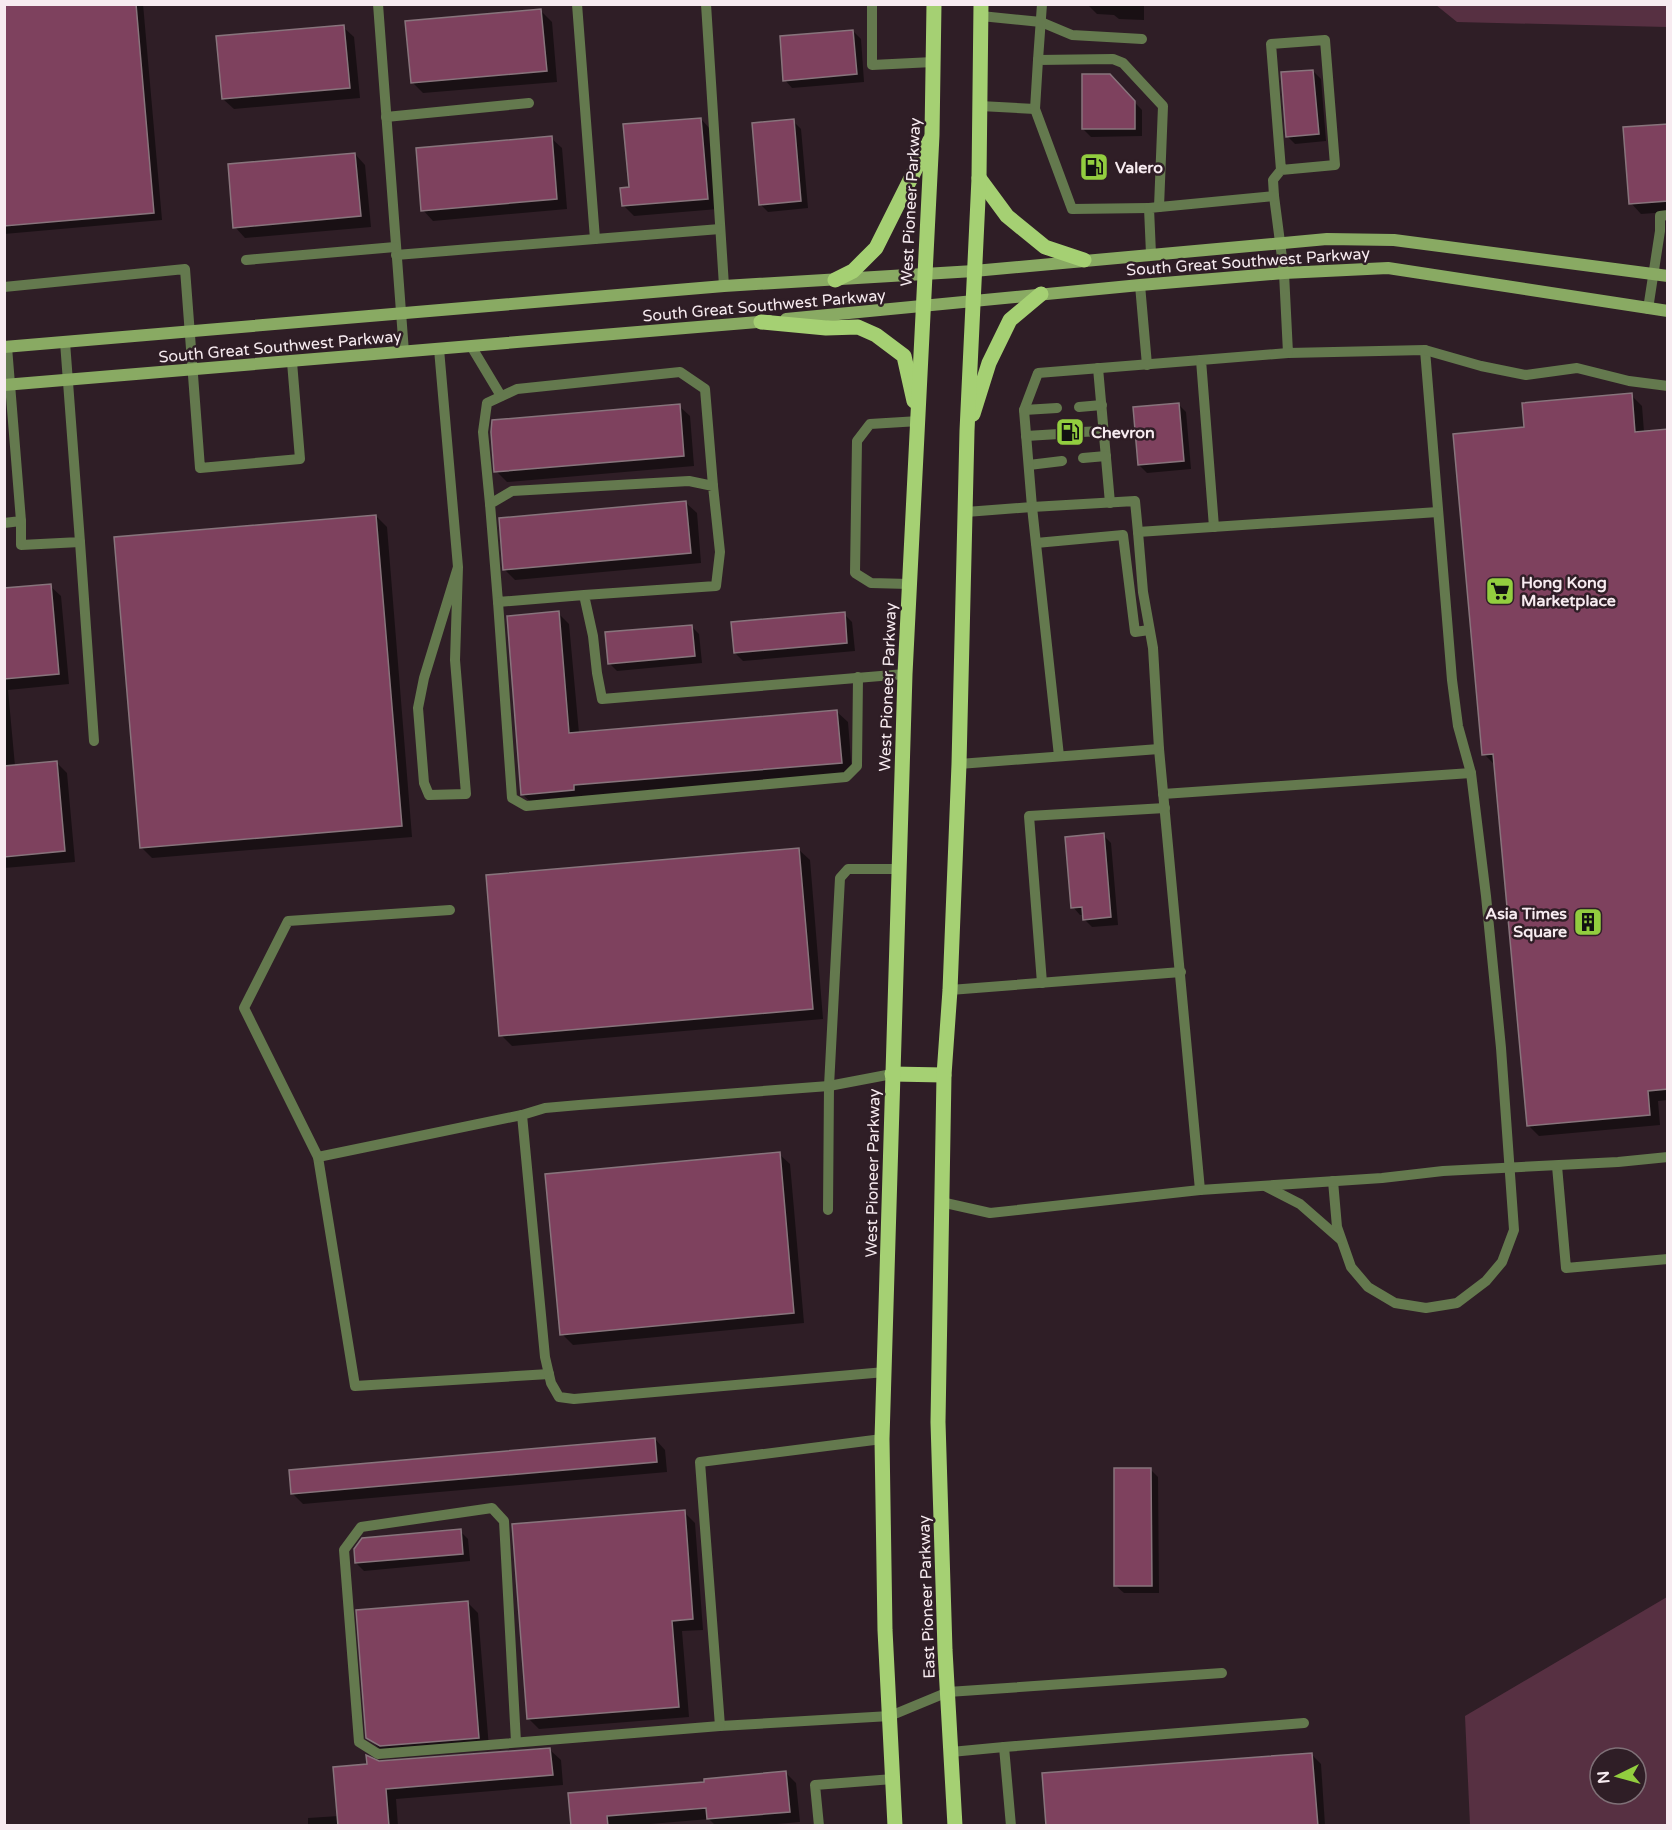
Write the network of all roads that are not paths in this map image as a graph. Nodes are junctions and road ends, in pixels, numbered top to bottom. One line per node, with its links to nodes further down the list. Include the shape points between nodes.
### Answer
1 (378, 4): 15 (lane)
2 (577, 4): 23 (lane)
3 (706, 4): 22 (lane)
4 (872, 4): 11 (lane, via 872,65)
5 (934, 4): 11 (main road, West Pioneer Parkway)
6 (1042, 4): 8 (lane)
7 (981, 10): 8 (lane); 13 (main road)
8 (1041, 22): 9 (lane, via 1072,35); 10 (lane)
9 (1142, 39)
10 (1038, 60): 14 (lane); 20 (lane, via 1113,59 1123,63 1163,106)
11 (933, 62): 16 (main road, West Pioneer Parkway)
12 (529, 103): 15 (lane)
13 (980, 106): 14 (lane); 18 (main road)
14 (1035, 110): 20 (lane, via 1072,209)
15 (386, 117): 25 (lane)
16 (932, 135): 30 (main road, West Pioneer Parkway); 34 (main road, via 876,248 853,271)
17 (1281, 170): 17 (lane, via 1271,44 1325,40 1335,165); 19 (lane, via 1273,180)
18 (979, 178): 28 (main road, via 1007,216 1045,247); 29 (main road)
19 (1274, 196): 20 (lane); 24 (lane)
20 (1154, 207): 26 (lane)
21 (1668, 215): 32 (lane, via 1660,216)
22 (720, 229): 23 (lane); 36 (lane)
23 (595, 239): 25 (lane)
24 (1281, 243): 26 (main road, South Great Southwest Parkway); 31 (lane); 32 (main road, South Great Southwest Parkway, via 1394,240)
25 (396, 251): 27 (lane); 43 (lane)
26 (1151, 254): 28 (main road, South Great Southwest Parkway)
27 (246, 260)
28 (1084, 260): 29 (main road, South Great Southwest Parkway)
29 (974, 271): 30 (main road, South Great Southwest Parkway); 39 (main road)
30 (926, 273): 34 (main road, South Great Southwest Parkway); 40 (main road, West Pioneer Parkway)
31 (1284, 273): 35 (main road, South Great Southwest Parkway); 41 (main road, South Great Southwest Parkway, via 1388,268); 52 (lane)
32 (1653, 274): 33 (main road, South Great Southwest Parkway); 41 (lane)
33 (1668, 276)
34 (836, 280): 36 (main road, South Great Southwest Parkway)
35 (1140, 285): 38 (main road, South Great Southwest Parkway); 55 (lane)
36 (724, 286): 43 (main road, South Great Southwest Parkway)
37 (4, 287): 45 (lane, via 185,269)
38 (1041, 294): 39 (main road, South Great Southwest Parkway); 67 (main road, via 1010,320 989,363)
39 (972, 301): 40 (main road, South Great Southwest Parkway); 67 (main road)
40 (923, 307): 44 (main road, South Great Southwest Parkway); 66 (main road, West Pioneer Parkway)
41 (1648, 309): 42 (main road, South Great Southwest Parkway)
42 (1668, 311)
43 (401, 314): 45 (main road, South Great Southwest Parkway); 51 (lane)
44 (761, 322): 47 (main road, South Great Southwest Parkway); 66 (main road, via 858,327 876,335 904,356)
45 (189, 332): 46 (main road, South Great Southwest Parkway); 57 (lane)
46 (65, 342): 48 (main road, South Great Southwest Parkway); 58 (lane)
47 (471, 346): 49 (main road, South Great Southwest Parkway); 61 (lane)
48 (6, 347): 59 (lane)
49 (439, 349): 51 (main road, South Great Southwest Parkway); 88 (lane)
50 (1425, 350): 52 (lane); 60 (lane, via 1526,375 1577,368); 81 (lane)
51 (404, 352): 54 (main road, South Great Southwest Parkway)
52 (1288, 353): 53 (lane)
53 (1201, 360): 55 (lane); 84 (lane)
54 (292, 362): 57 (main road, South Great Southwest Parkway); 57 (lane, via 300,459 200,468)
55 (1147, 365): 56 (lane)
56 (1098, 368): 62 (lane); 65 (lane, via 1038,373)
57 (192, 370): 58 (main road, South Great Southwest Parkway)
58 (68, 380): 59 (main road, South Great Southwest Parkway); 86 (lane)
59 (7, 385): 82 (lane)
60 (1668, 386)
61 (501, 396): 76 (lane, via 517,389 680,372 705,389); 78 (lane, via 487,403 483,432)
62 (1102, 405): 63 (lane); 68 (lane)
63 (1079, 407)
64 (1057, 408): 65 (lane)
65 (1024, 410): 71 (lane)
66 (919, 421): 89 (main road, West Pioneer Parkway); 89 (lane, via 870,424 857,441 855,573 871,583)
67 (967, 431): 80 (main road)
68 (1104, 431): 69 (lane); 72 (lane)
69 (1081, 432)
70 (1059, 434): 71 (lane)
71 (1026, 436): 75 (lane)
72 (1106, 456): 73 (lane); 77 (lane)
73 (1083, 458)
74 (1062, 460): 75 (lane)
75 (1029, 465): 79 (lane)
76 (713, 486): 78 (lane, via 689,481 512,491); 90 (lane, via 720,552 716,586)
77 (1110, 503): 79 (lane); 85 (lane, via 1135,501)
78 (490, 504): 91 (lane)
79 (1032, 507): 80 (lane); 87 (lane)
80 (966, 512): 98 (main road)
81 (1438, 512): 84 (lane); 99 (lane, via 1458,726)
82 (21, 521): 83 (lane); 86 (lane, via 21,545)
83 (4, 523)
84 (1214, 527): 85 (lane)
85 (1138, 532): 92 (lane)
86 (80, 542): 95 (lane)
87 (1036, 543): 92 (lane, via 1123,535 1135,632); 97 (lane)
88 (458, 567): 88 (lane, via 418,708 424,783 429,795 466,794 455,660)
89 (909, 584): 93 (main road, West Pioneer Parkway)
90 (584, 595): 91 (lane); 94 (lane, via 602,699)
91 (498, 602): 94 (lane, via 512,798 526,806 846,777 857,765)
92 (1149, 630): 96 (lane)
93 (905, 674): 94 (lane); 102 (main road, West Pioneer Parkway)
94 (858, 677)
95 (94, 741)
96 (1159, 749): 97 (lane); 100 (lane)
97 (1059, 756): 98 (lane)
98 (959, 764): 106 (main road)
99 (1471, 773): 100 (lane); 114 (lane, via 1498,1011)
100 (1163, 794): 101 (lane)
101 (1165, 808): 104 (lane); 105 (lane, via 1029,816)
102 (900, 868): 107 (main road, West Pioneer Parkway); 109 (lane, via 848,869 840,878)
103 (450, 910): 111 (lane, via 288,921 244,1008)
104 (1181, 972): 105 (lane); 117 (lane)
105 (1042, 984): 106 (lane)
106 (950, 990): 108 (main road)
107 (892, 1074): 108 (main road); 109 (lane); 122 (main road, West Pioneer Parkway)
108 (944, 1075): 118 (main road)
109 (829, 1086): 110 (lane, via 545,1108); 119 (lane)
110 (522, 1115): 111 (lane); 123 (lane)
111 (318, 1157): 123 (lane, via 355,1386)
112 (1668, 1157): 113 (lane)
113 (1557, 1166): 114 (lane); 121 (lane, via 1566,1268)
114 (1510, 1169): 115 (lane); 120 (lane, via 1514,1230 1502,1262 1486,1281 1457,1303 1426,1308 1395,1303 1368,1287 1351,1267)
115 (1333, 1181): 116 (lane); 120 (lane)
116 (1264, 1186): 117 (lane); 120 (lane, via 1300,1204)
117 (1200, 1190): 118 (lane, via 990,1213)
118 (941, 1202): 126 (main road, East Pioneer Parkway, via 938,1422)
119 (828, 1209)
120 (1342, 1241)
121 (1668, 1259)
122 (885, 1372): 123 (lane, via 574,1399 559,1397); 124 (main road)
123 (549, 1374)
124 (882, 1439): 127 (main road); 129 (lane, via 700,1462)
125 (1222, 1672): 126 (lane)
126 (948, 1692): 127 (lane); 132 (main road, East Pioneer Parkway)
127 (890, 1716): 129 (lane); 133 (main road)
128 (1304, 1723): 131 (lane)
129 (720, 1726): 130 (lane)
130 (516, 1742): 130 (lane, via 378,1754 359,1742 344,1550 361,1527 492,1508 504,1521)
131 (1004, 1747): 132 (lane); 138 (lane)
132 (951, 1752): 137 (main road, East Pioneer Parkway)
133 (893, 1779): 134 (main road); 135 (lane, via 816,1785)
134 (895, 1825): 136 (lane)
135 (819, 1826)
136 (888, 1826)
137 (955, 1826)
138 (1011, 1826)

